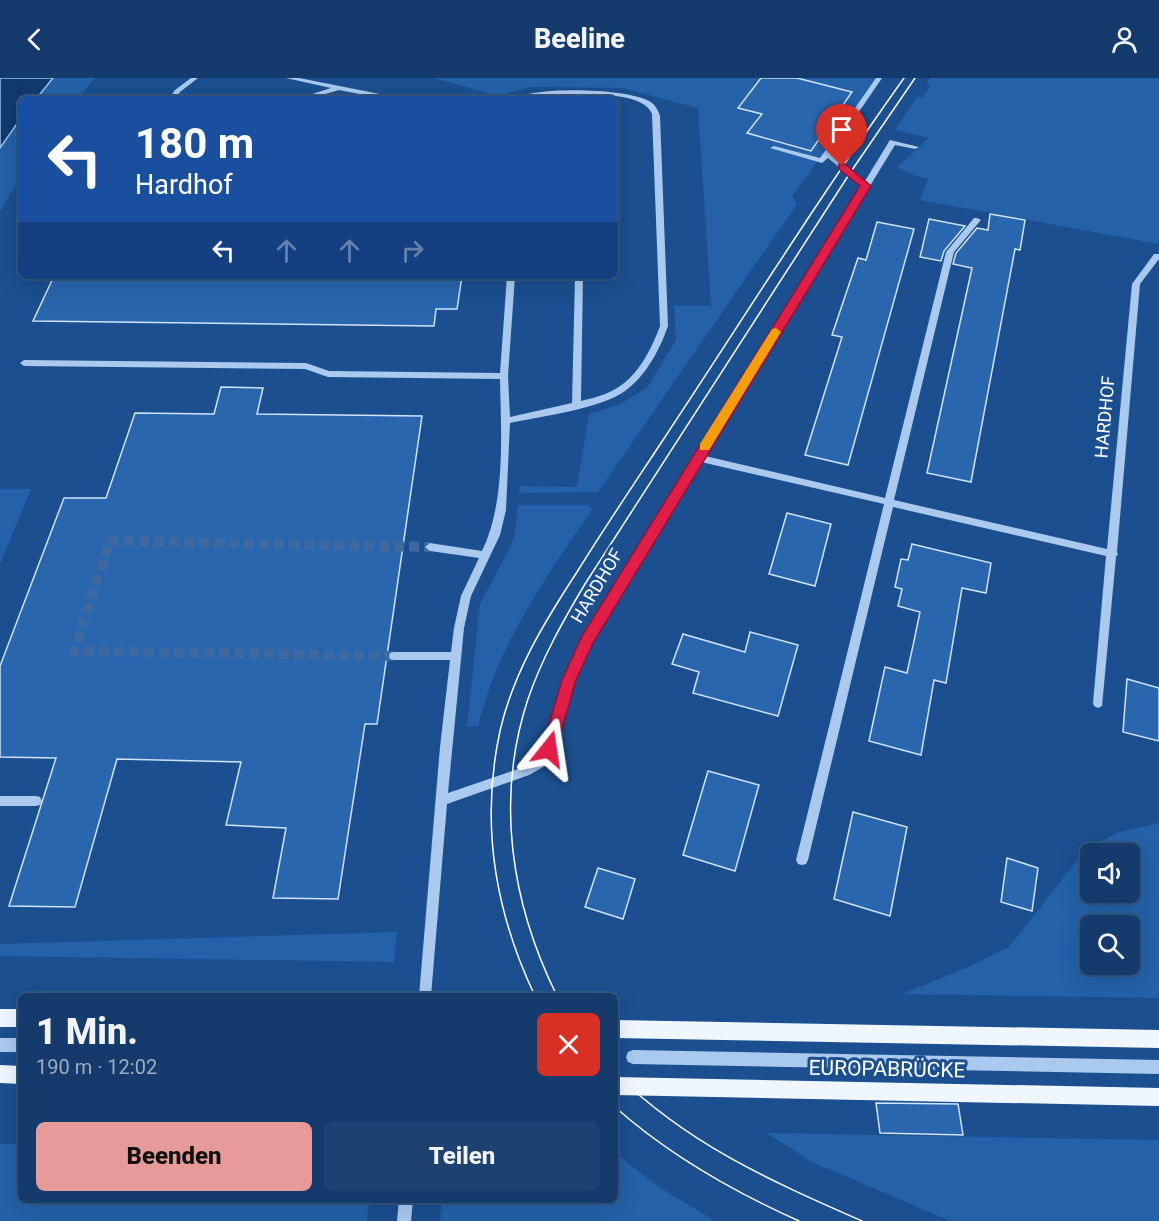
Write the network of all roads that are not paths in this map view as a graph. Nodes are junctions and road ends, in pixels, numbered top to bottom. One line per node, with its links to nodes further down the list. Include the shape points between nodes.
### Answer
1 (195, 78): 5 (street)
2 (289, 78): 4 (street)
3 (879, 78): 13 (street)
4 (339, 88): 6 (street); 7 (street)
5 (174, 96)
6 (311, 96)
7 (380, 96)
8 (527, 96): 9 (street)
9 (584, 96)
10 (618, 97): 21 (street, via 636,98 656,112 664,326 657,345 629,384 609,396)
11 (915, 147): 14 (street, HARDHOF, via 893,142)
12 (774, 148): 13 (street)
13 (824, 158): 14 (street)
14 (866, 186): 23 (street, HARDHOF)
15 (977, 220): 24 (street, via 950,252)
16 (1157, 256): 26 (street, HARDHOF, via 1136,284)
17 (511, 279): 20 (street)
18 (579, 279): 21 (street)
19 (24, 363): 20 (street, via 306,366 328,374)
20 (504, 376): 22 (street)
21 (576, 406): 22 (street)
22 (506, 422): 27 (street, via 501,510 497,530)
23 (698, 458): 24 (street); 31 (street, HARDHOF, via 582,651 543,759 531,770)
24 (890, 502): 26 (street); 34 (street)
25 (430, 547): 27 (street)
26 (1113, 554): 30 (street, HARDHOF)
27 (484, 555): 29 (street, via 466,596)
28 (394, 656): 29 (street)
29 (456, 656): 31 (street)
30 (1098, 703)
31 (443, 800): 35 (street)
32 (0, 801): 33 (street)
33 (36, 801)
34 (802, 860)
35 (425, 993)
36 (0, 1018): 37 (main road)
37 (18, 1018)
38 (618, 1029): 39 (main road, EUROPABRÜCKE)
39 (1159, 1039)
40 (0, 1045): 41 (street)
41 (18, 1045)
42 (633, 1058): 43 (street)
43 (1159, 1066)
44 (0, 1074): 45 (main road)
45 (18, 1075)
46 (618, 1086): 47 (main road, EUROPABRÜCKE, bridge)
47 (1159, 1097)
48 (406, 1203): 49 (street)
49 (404, 1221)

